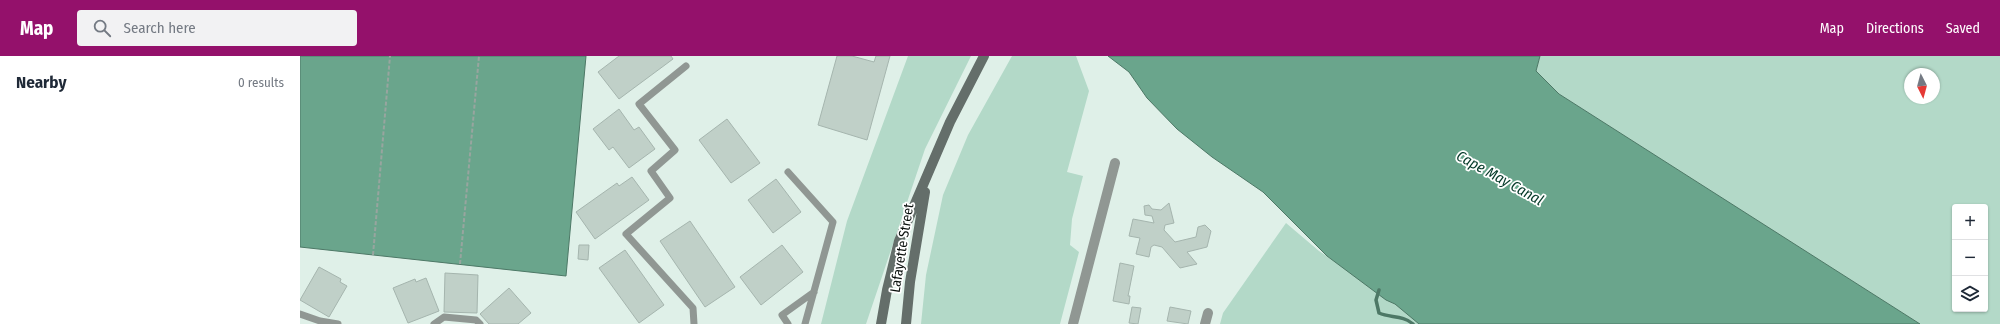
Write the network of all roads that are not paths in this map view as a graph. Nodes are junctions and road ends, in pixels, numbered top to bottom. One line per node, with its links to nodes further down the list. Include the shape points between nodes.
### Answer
1 (984, 56): 5 (main road, Lafayette Street, via 950,122)
2 (686, 66): 13 (lane, via 639,104 675,150 651,171 670,198 626,234 693,308)
3 (1115, 163): 18 (street)
4 (788, 172): 6 (lane, via 833,222)
5 (927, 176): 16 (main road, Lafayette Street, via 898,246); 17 (main road, Lafayette Street)
6 (814, 292): 14 (lane, via 782,315); 15 (lane)
7 (1208, 313): 19 (street)
8 (300, 314): 9 (lane)
9 (312, 322): 10 (lane)
10 (338, 324)
11 (434, 324): 12 (lane, via 444,317 476,320)
12 (480, 324)
13 (694, 324)
14 (788, 324)
15 (805, 324)
16 (881, 324)
17 (906, 324)
18 (1073, 324)
19 (1205, 324)

